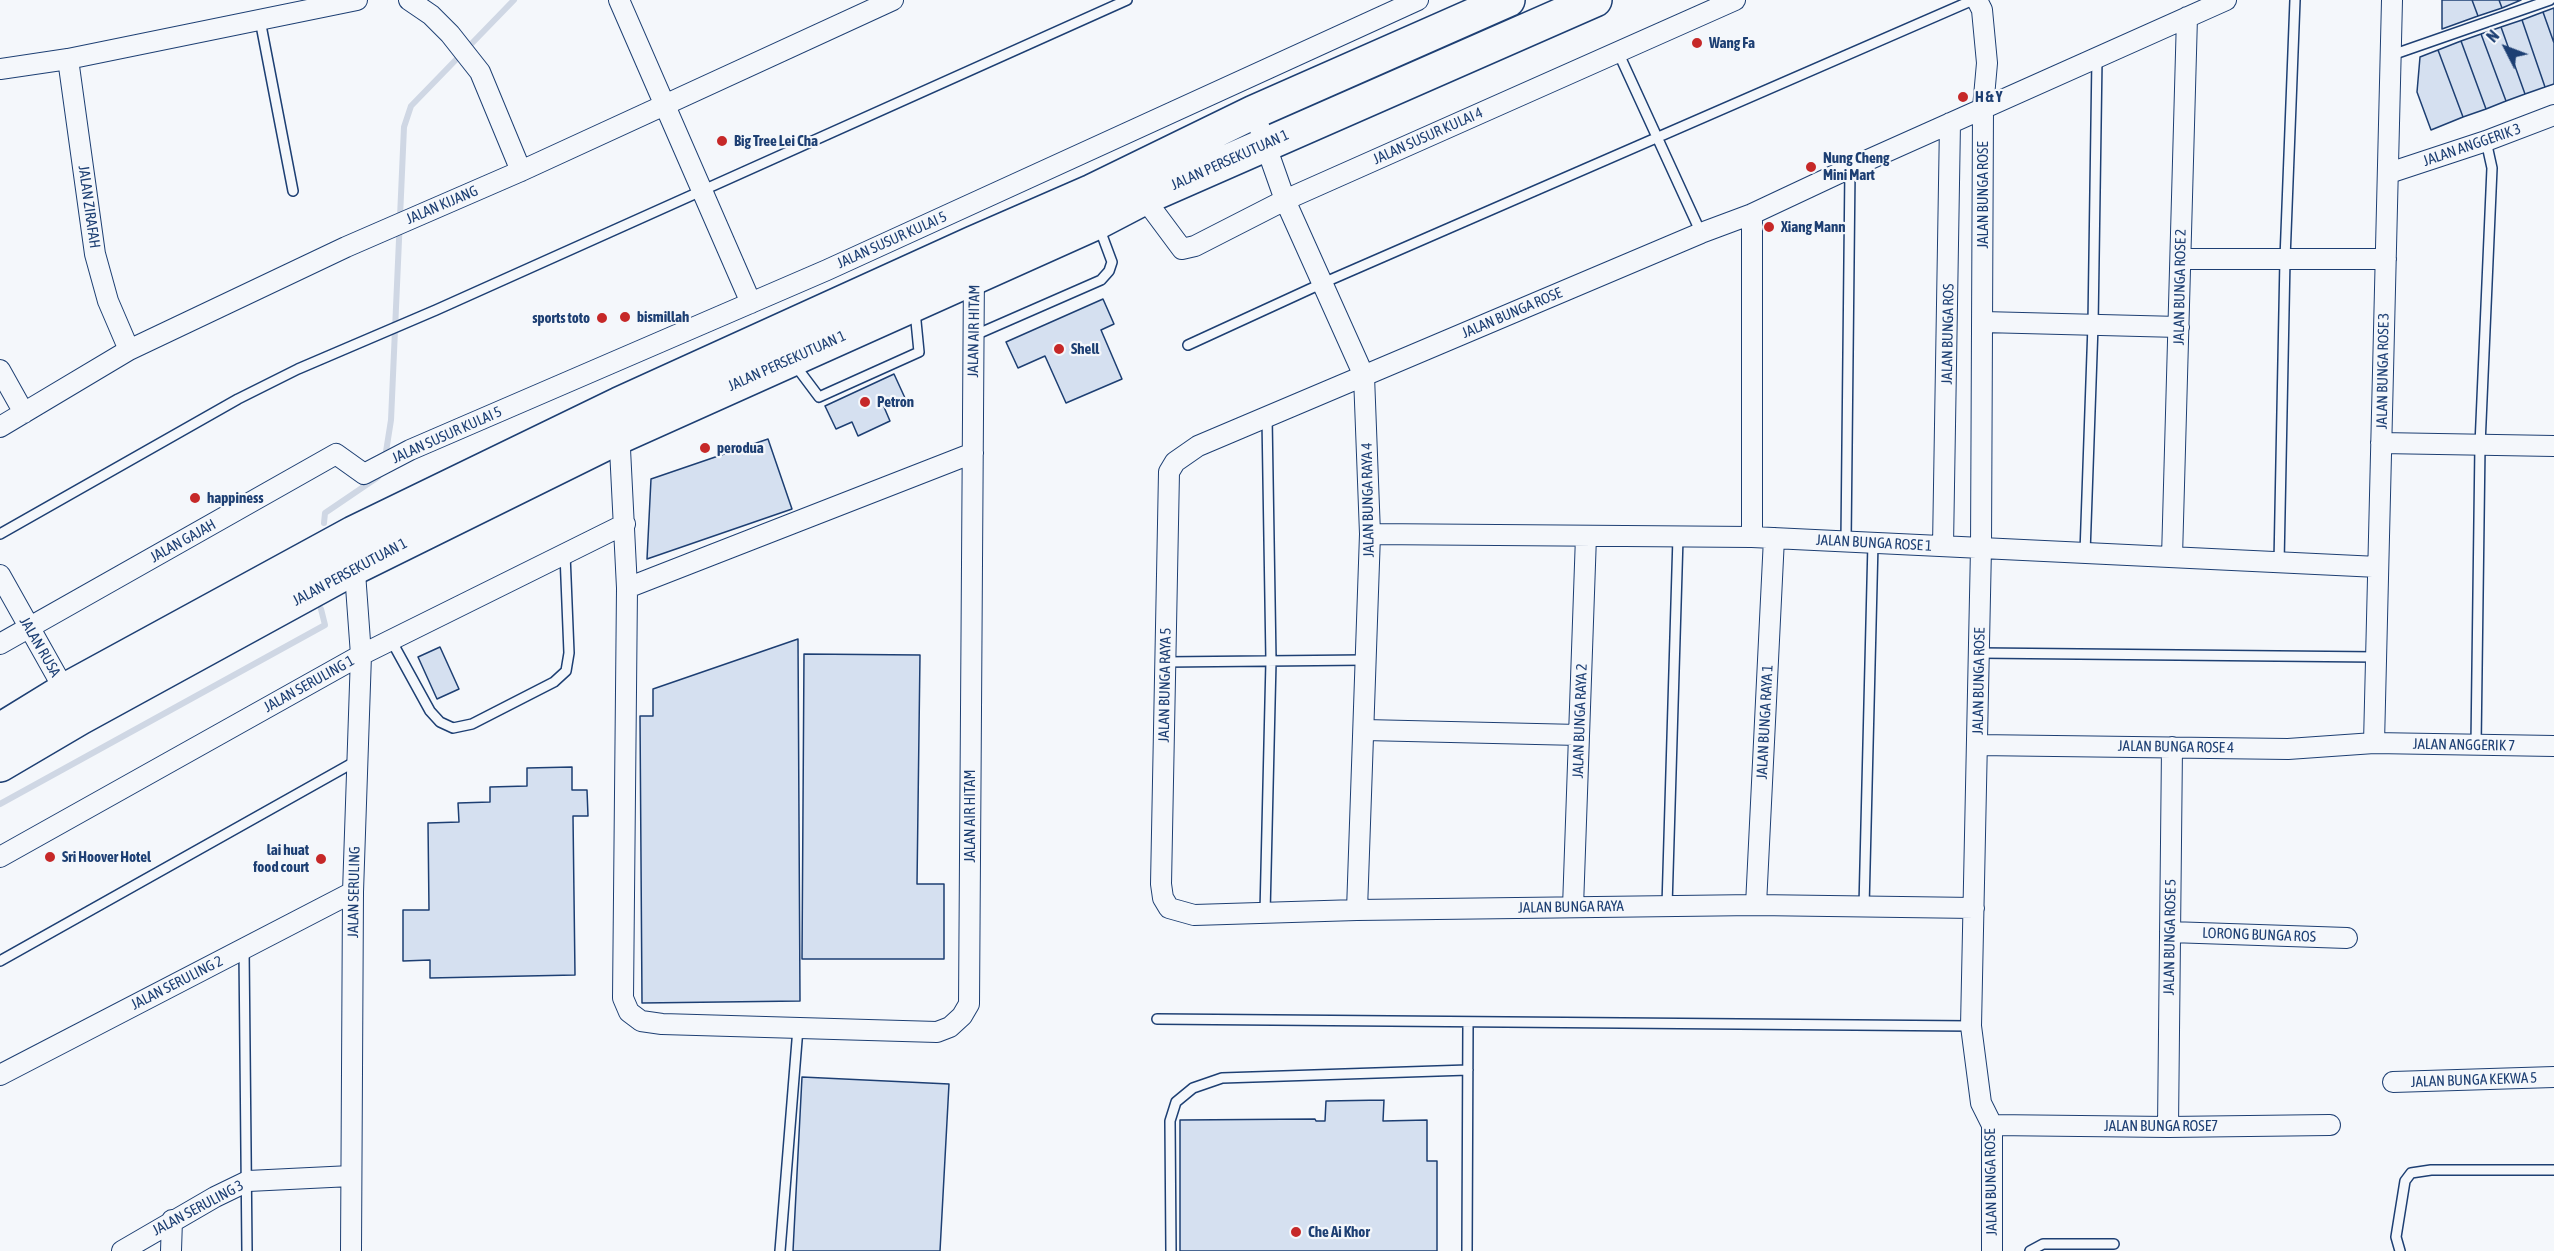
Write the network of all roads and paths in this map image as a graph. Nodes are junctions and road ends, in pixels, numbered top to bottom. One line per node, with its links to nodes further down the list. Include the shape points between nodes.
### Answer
1 (357, 0): 17 (street)
2 (409, 0): 32 (street, via 430,15 480,72)
3 (620, 0): 23 (street)
4 (893, 0): 23 (street, JALAN KIJANG)
5 (1127, 0): 35 (lane)
6 (1418, 0): 15 (street, JALAN SUSUR KULAI 5)
7 (1508, 0): 25 (highway, JALAN PERSEKUTUAN 1)
8 (1595, 0): 30 (highway, JALAN PERSEKUTUAN 1)
9 (1734, 0): 18 (street, JALAN SUSUR KULAI 4)
10 (1975, 0): 24 (street, JALAN BUNGA ROSE, via 1982,10 1987,63); 28 (lane)
11 (2226, 0): 16 (street, JALAN BUNGA ROSE)
12 (2295, 0): 44 (lane)
13 (2392, 0): 19 (street, JALAN BUNGA ROSE 3)
14 (2550, 0): 19 (lane)
15 (1375, 8): 47 (street, JALAN SUSUR KULAI 5, via 1074,158)
16 (2187, 16): 20 (street, JALAN BUNGA ROSE); 43 (street, JALAN BUNGA ROSE 2)
17 (260, 20): 21 (street); 34 (lane)
18 (1618, 52): 28 (lane); 37 (street, JALAN SUSUR KULAI 4)
19 (2392, 55): 33 (street, JALAN BUNGA ROSE 3)
20 (2097, 57): 24 (street, JALAN BUNGA ROSE); 50 (lane)
21 (68, 59): 22 (street); 54 (street, JALAN ZIRAFAH, via 95,254 108,301)
22 (0, 69)
23 (666, 105): 32 (street, JALAN KIJANG); 35 (street)
24 (1983, 108): 27 (street, JALAN BUNGA ROSE); 49 (street, JALAN BUNGA ROSE)
25 (1254, 112): 30 (street, JALAN BUNGA RAYA 4); 41 (highway, JALAN PERSEKUTUAN 1, via 1092,191)
26 (2554, 115): 29 (street, JALAN ANGGERIK 3)
27 (1950, 123): 31 (street, JALAN BUNGA ROSE); 79 (street, JALAN BUNGA ROS)
28 (1657, 137): 40 (lane); 46 (lane)
29 (2486, 141): 33 (street, JALAN ANGGERIK 3); 64 (lane, via 2492,168)
30 (1265, 144): 36 (highway, JALAN PERSEKUTUAN 1); 37 (street, JALAN BUNGA RAYA 4)
31 (1850, 168): 38 (street, JALAN BUNGA ROSE); 77 (lane)
32 (522, 171): 54 (street, JALAN KIJANG, via 424,211)
33 (2389, 173): 42 (street, JALAN BUNGA ROSE 3)
34 (293, 191)
35 (704, 191): 47 (street); 71 (lane, via 257,389)
36 (1144, 198): 37 (street, JALAN SUSUR KULAI 4, via 1182,249); 39 (highway, JALAN PERSEKUTUAN 1)
37 (1285, 200): 46 (street, JALAN BUNGA RAYA 4)
38 (1752, 214): 40 (street, JALAN BUNGA ROSE); 75 (street)
39 (1098, 222): 45 (highway, JALAN PERSEKUTUAN 1); 52 (lane, via 1112,262 1101,280)
40 (1701, 233): 57 (street, JALAN BUNGA ROSE)
41 (973, 243): 45 (street, JALAN AIR HITAM); 58 (highway, JALAN PERSEKUTUAN 1)
42 (2386, 258): 44 (street); 63 (street, JALAN BUNGA ROSE 3)
43 (2181, 259): 44 (street); 51 (street, JALAN BUNGA ROSE 2)
44 (2285, 259): 84 (lane)
45 (975, 276): 48 (highway, JALAN PERSEKUTUAN 1); 52 (street, JALAN AIR HITAM)
46 (1323, 283): 53 (lane); 57 (street, JALAN BUNGA RAYA 4)
47 (751, 303): 68 (street, JALAN SUSUR KULAI 5)
48 (915, 303): 55 (highway, JALAN PERSEKUTUAN 1); 55 (lane, via 919,352 819,397)
49 (1983, 322): 50 (street); 80 (street, JALAN BUNGA ROSE)
50 (2093, 325): 51 (street); 81 (lane)
51 (2180, 327): 83 (street, JALAN BUNGA ROSE 2)
52 (972, 336): 66 (street, JALAN AIR HITAM)
53 (1188, 345)
54 (129, 350): 59 (street, JALAN KIJANG)
55 (791, 359): 62 (highway, JALAN PERSEKUTUAN 1)
56 (0, 370): 59 (street)
57 (1364, 376): 60 (street, JALAN BUNGA ROSE); 72 (street, JALAN BUNGA RAYA 4)
58 (620, 404): 62 (street, JALAN AIR HITAM); 70 (highway, JALAN PERSEKUTUAN 1)
59 (24, 413): 61 (street, JALAN KIJANG)
60 (1267, 417): 67 (street, JALAN BUNGA ROSE, via 1198,446); 96 (lane)
61 (0, 427)
62 (619, 437): 69 (street, JALAN AIR HITAM); 86 (highway, JALAN PERSEKUTUAN 1)
63 (2381, 443): 64 (street); 85 (street, JALAN BUNGA ROSE 3)
64 (2480, 446): 65 (street); 104 (lane)
65 (2554, 446)
66 (973, 453): 88 (street); 126 (street, JALAN AIR HITAM, via 969,1004 950,1027 937,1032)
67 (1175, 462): 97 (street, JALAN BUNGA RAYA 5, via 1168,483)
68 (364, 474): 89 (street, JALAN GAJAH, via 336,454)
69 (625, 524): 82 (street, JALAN SERULING 1); 88 (street, JALAN AIR HITAM)
70 (353, 533): 86 (street, JALAN SERULING); 98 (highway, JALAN PERSEKUTUAN 1)
71 (0, 534)
72 (1370, 534): 73 (street, JALAN BUNGA ROSE 1); 95 (street, JALAN BUNGA RAYA 4)
73 (1586, 536): 74 (street, JALAN BUNGA ROSE 1); 101 (street, JALAN BUNGA RAYA 2)
74 (1678, 537): 75 (street, JALAN BUNGA ROSE 1); 112 (lane)
75 (1752, 537): 76 (street, JALAN BUNGA ROSE 1)
76 (1774, 538): 77 (street, JALAN BUNGA ROSE 1); 111 (street, JALAN BUNGA RAYA 1)
77 (1846, 541): 78 (street, JALAN BUNGA ROSE 1)
78 (1873, 543): 79 (street, JALAN BUNGA ROSE 1); 114 (lane)
79 (1943, 546): 80 (street, JALAN BUNGA ROSE 1)
80 (1981, 548): 81 (street, JALAN BUNGA ROSE 1); 92 (street, JALAN BUNGA ROSE)
81 (2085, 553): 83 (street, JALAN BUNGA ROSE 1)
82 (565, 554): 90 (street, JALAN SERULING 1); 90 (lane, via 569,653 566,671 554,682 472,724 453,728 440,722 430,711)
83 (2172, 557): 84 (street, JALAN BUNGA ROSE 1)
84 (2278, 562): 85 (street, JALAN BUNGA ROSE 1)
85 (2378, 567): 94 (street, JALAN BUNGA ROSE 3)
86 (354, 568): 93 (street, JALAN SERULING); 98 (highway, JALAN PERSEKUTUAN 1)
87 (0, 575): 89 (street, JALAN RUSA)
88 (627, 588): 126 (street, JALAN AIR HITAM, via 623,998 629,1012 641,1021)
89 (29, 628): 91 (street, JALAN GAJAH); 98 (street, JALAN RUSA)
90 (392, 640): 93 (street, JALAN SERULING 1)
91 (0, 644)
92 (1980, 653): 94 (lane); 103 (street, JALAN BUNGA ROSE)
93 (361, 655): 107 (street, JALAN SERULING); 109 (street, JALAN SERULING 1)
94 (2376, 657): 102 (street, JALAN BUNGA ROSE 3)
95 (1366, 660): 96 (lane); 100 (street, JALAN BUNGA RAYA 4)
96 (1271, 661): 97 (lane); 118 (lane)
97 (1166, 662): 115 (street, JALAN BUNGA RAYA 5, via 1161,884)
98 (73, 704): 99 (highway, JALAN PERSEKUTUAN 1); 108 (highway, JALAN PERSEKUTUAN 1)
99 (0, 730)
100 (1365, 730): 101 (street); 117 (street, JALAN BUNGA RAYA 4)
101 (1579, 735): 113 (street, JALAN BUNGA RAYA 2)
102 (2374, 743): 104 (street, JALAN ANGGERIK 7); 106 (street, JALAN BUNGA ROSE 4, via 2288,749)
103 (1977, 745): 106 (street, JALAN BUNGA ROSE 4); 116 (street, JALAN BUNGA ROSE)
104 (2476, 745): 105 (street, JALAN ANGGERIK 7)
105 (2554, 746)
106 (2172, 747): 119 (street, JALAN BUNGA ROSE 5)
107 (358, 760): 110 (street, JALAN SERULING); 122 (lane)
108 (0, 765)
109 (0, 857)
110 (353, 892): 121 (street, JALAN SERULING 2); 135 (street, JALAN SERULING)
111 (1756, 905): 112 (street, JALAN BUNGA RAYA); 114 (street, JALAN BUNGA RAYA)
112 (1667, 906): 113 (street, JALAN BUNGA RAYA)
113 (1573, 907): 117 (street, JALAN BUNGA RAYA)
114 (1864, 907): 116 (street, JALAN BUNGA RAYA)
115 (1169, 908): 118 (street, JALAN BUNGA RAYA, via 1194,915)
116 (1974, 908): 125 (street, JALAN BUNGA ROSE)
117 (1357, 910): 118 (street, JALAN BUNGA RAYA)
118 (1265, 913)
119 (2170, 933): 120 (street, LORONG BUNGA ROS); 133 (street, JALAN BUNGA ROSE 5)
120 (2348, 938)
121 (244, 948): 128 (street, JALAN SERULING 2); 136 (lane)
122 (0, 961)
123 (1157, 1019): 124 (lane)
124 (1468, 1022): 125 (lane); 127 (lane)
125 (1971, 1026): 131 (street, JALAN BUNGA ROSE, via 1981,1103)
126 (798, 1028): 143 (lane)
127 (1468, 1070): 144 (lane, via 1222,1078 1193,1088 1176,1102 1170,1121); 145 (lane)
128 (0, 1075)
129 (2554, 1077): 130 (street, JALAN BUNGA KEKWA 5)
130 (2393, 1082)
131 (1992, 1125): 133 (street, JALAN BUNGA ROSE7); 146 (street, JALAN BUNGA ROSE)
132 (2330, 1125): 133 (street, JALAN BUNGA ROSE7)
133 (2168, 1127)
134 (2554, 1170): 148 (lane, via 2411,1173 2405,1181 2396,1237)
135 (351, 1176): 136 (street, JALAN SERULING 3); 142 (street, JALAN SERULING)
136 (248, 1181): 137 (street, JALAN SERULING 3); 141 (lane)
137 (172, 1220): 139 (street, JALAN SERULING 3); 140 (street)
138 (2114, 1244): 147 (lane, via 2043,1244)
139 (122, 1251)
140 (171, 1251)
141 (247, 1251)
142 (351, 1251)
143 (780, 1251)
144 (1171, 1251)
145 (1467, 1251)
146 (1992, 1251)
147 (2030, 1251)
148 (2400, 1251)

